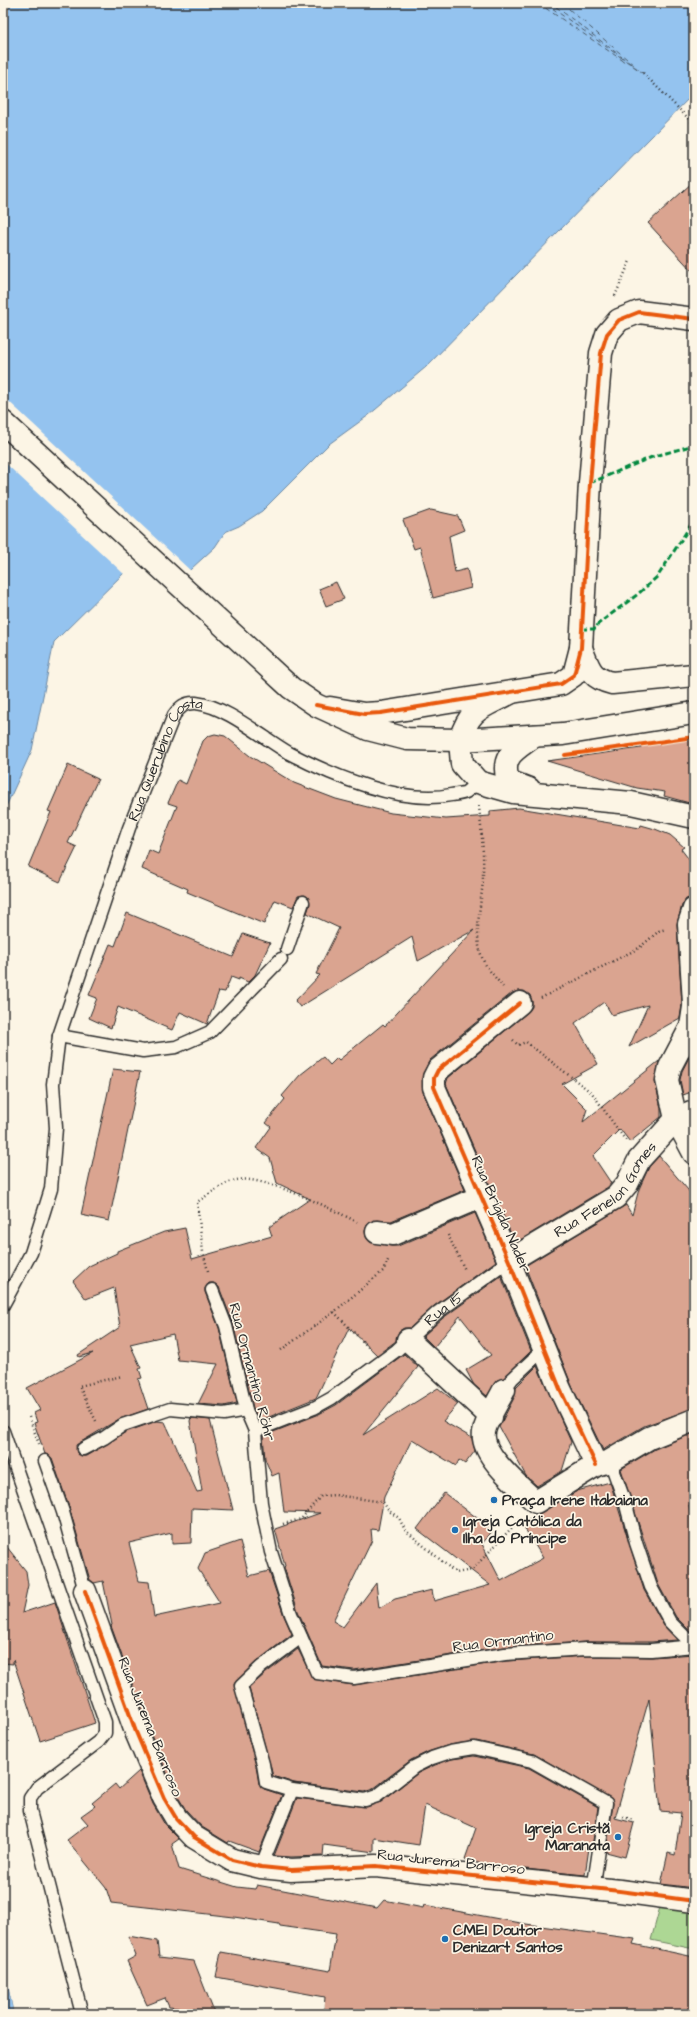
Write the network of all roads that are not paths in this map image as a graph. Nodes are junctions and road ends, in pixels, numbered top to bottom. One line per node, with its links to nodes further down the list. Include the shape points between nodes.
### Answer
1 (694, 319): 3 (street, via 638,312 619,320 607,334 601,353 590,483)
2 (3, 422): 6 (street, via 291,688)
3 (581, 648): 4 (street, via 591,672 602,681 612,683); 5 (street, via 574,675 569,680 561,684)
4 (694, 674)
5 (510, 693): 6 (street, via 364,714); 9 (street, via 474,712 464,725)
6 (316, 705): 9 (street, via 368,729 408,739)
7 (694, 713): 8 (street, via 563,734)
8 (534, 736): 9 (street); 11 (street, via 509,755 504,769 508,780)
9 (460, 740): 10 (street, via 462,764)
10 (478, 782): 11 (street, via 513,792); 18 (lane, Rua Querubino Costa, via 466,792 439,797 399,794 341,777 290,753 239,720 206,705 188,703 180,707 174,715 129,828)
11 (549, 795): 12 (street, via 631,803)
12 (694, 816)
13 (303, 902): 18 (lane, via 284,954 210,1032 176,1047 143,1051)
14 (692, 917): 15 (street)
15 (694, 1003)
16 (517, 1005): 21 (street, Rua Brígida Nader, via 438,1070 434,1078 436,1092)
17 (694, 1007): 19 (street, via 692,1027 670,1067 667,1080)
18 (59, 1036): 25 (lane, Rua Querubino Costa, via 53,1084 56,1128 51,1189 31,1253)
19 (685, 1115): 20 (street); 23 (street, Rua Fenelon Gomes, via 639,1160 627,1184 616,1197)
20 (694, 1153)
21 (480, 1197): 22 (street); 23 (street, Rua Brígida Nader)
22 (385, 1233)
23 (509, 1261): 26 (lane, Rua 15, via 438,1312); 27 (street, Rua Brígida Nader)
24 (212, 1290): 29 (lane, Rua Ormantino Röhr, via 226,1326)
25 (3, 1305)
26 (408, 1340): 30 (street); 33 (lane, Rua 15, via 323,1403)
27 (545, 1348): 28 (lane); 36 (street, Rua Brígida Nader, via 560,1388)
28 (504, 1390): 30 (street)
29 (246, 1410): 33 (lane, Rua Ormantino Röhr); 34 (lane, via 224,1414 170,1409 123,1425)
30 (491, 1417): 36 (street, via 484,1431 488,1453 536,1502)
31 (694, 1420): 36 (street, via 650,1438)
32 (3, 1431): 45 (lane, via 105,1722 105,1733 98,1742 37,1788 30,1798 30,1811)
33 (255, 1431): 38 (lane, Rua Ormantino Röhr, via 265,1529 284,1595)
34 (83, 1449)
35 (45, 1461): 37 (lane, via 63,1512)
36 (603, 1463): 39 (lane, Rua Brígida Nader, via 626,1505 651,1587 670,1622)
37 (85, 1591): 42 (street, Rua Jurema Barroso, via 136,1732 164,1798 176,1818 194,1837 217,1852 232,1860)
38 (301, 1637): 40 (lane, Rua Ormantino Röhr); 41 (lane, via 261,1667 241,1686 266,1782)
39 (694, 1646): 40 (lane, Rua Ormantino, via 651,1650 586,1649 505,1654 354,1678)
40 (316, 1674)
41 (292, 1790): 42 (lane); 43 (lane, via 365,1800 377,1796 414,1767 432,1758 474,1748 532,1761 606,1803)
42 (261, 1867): 43 (street, Rua Jurema Barroso, via 291,1870 376,1866)
43 (593, 1890): 44 (street, Rua Jurema Barroso)
44 (694, 1901)
45 (82, 2014)

